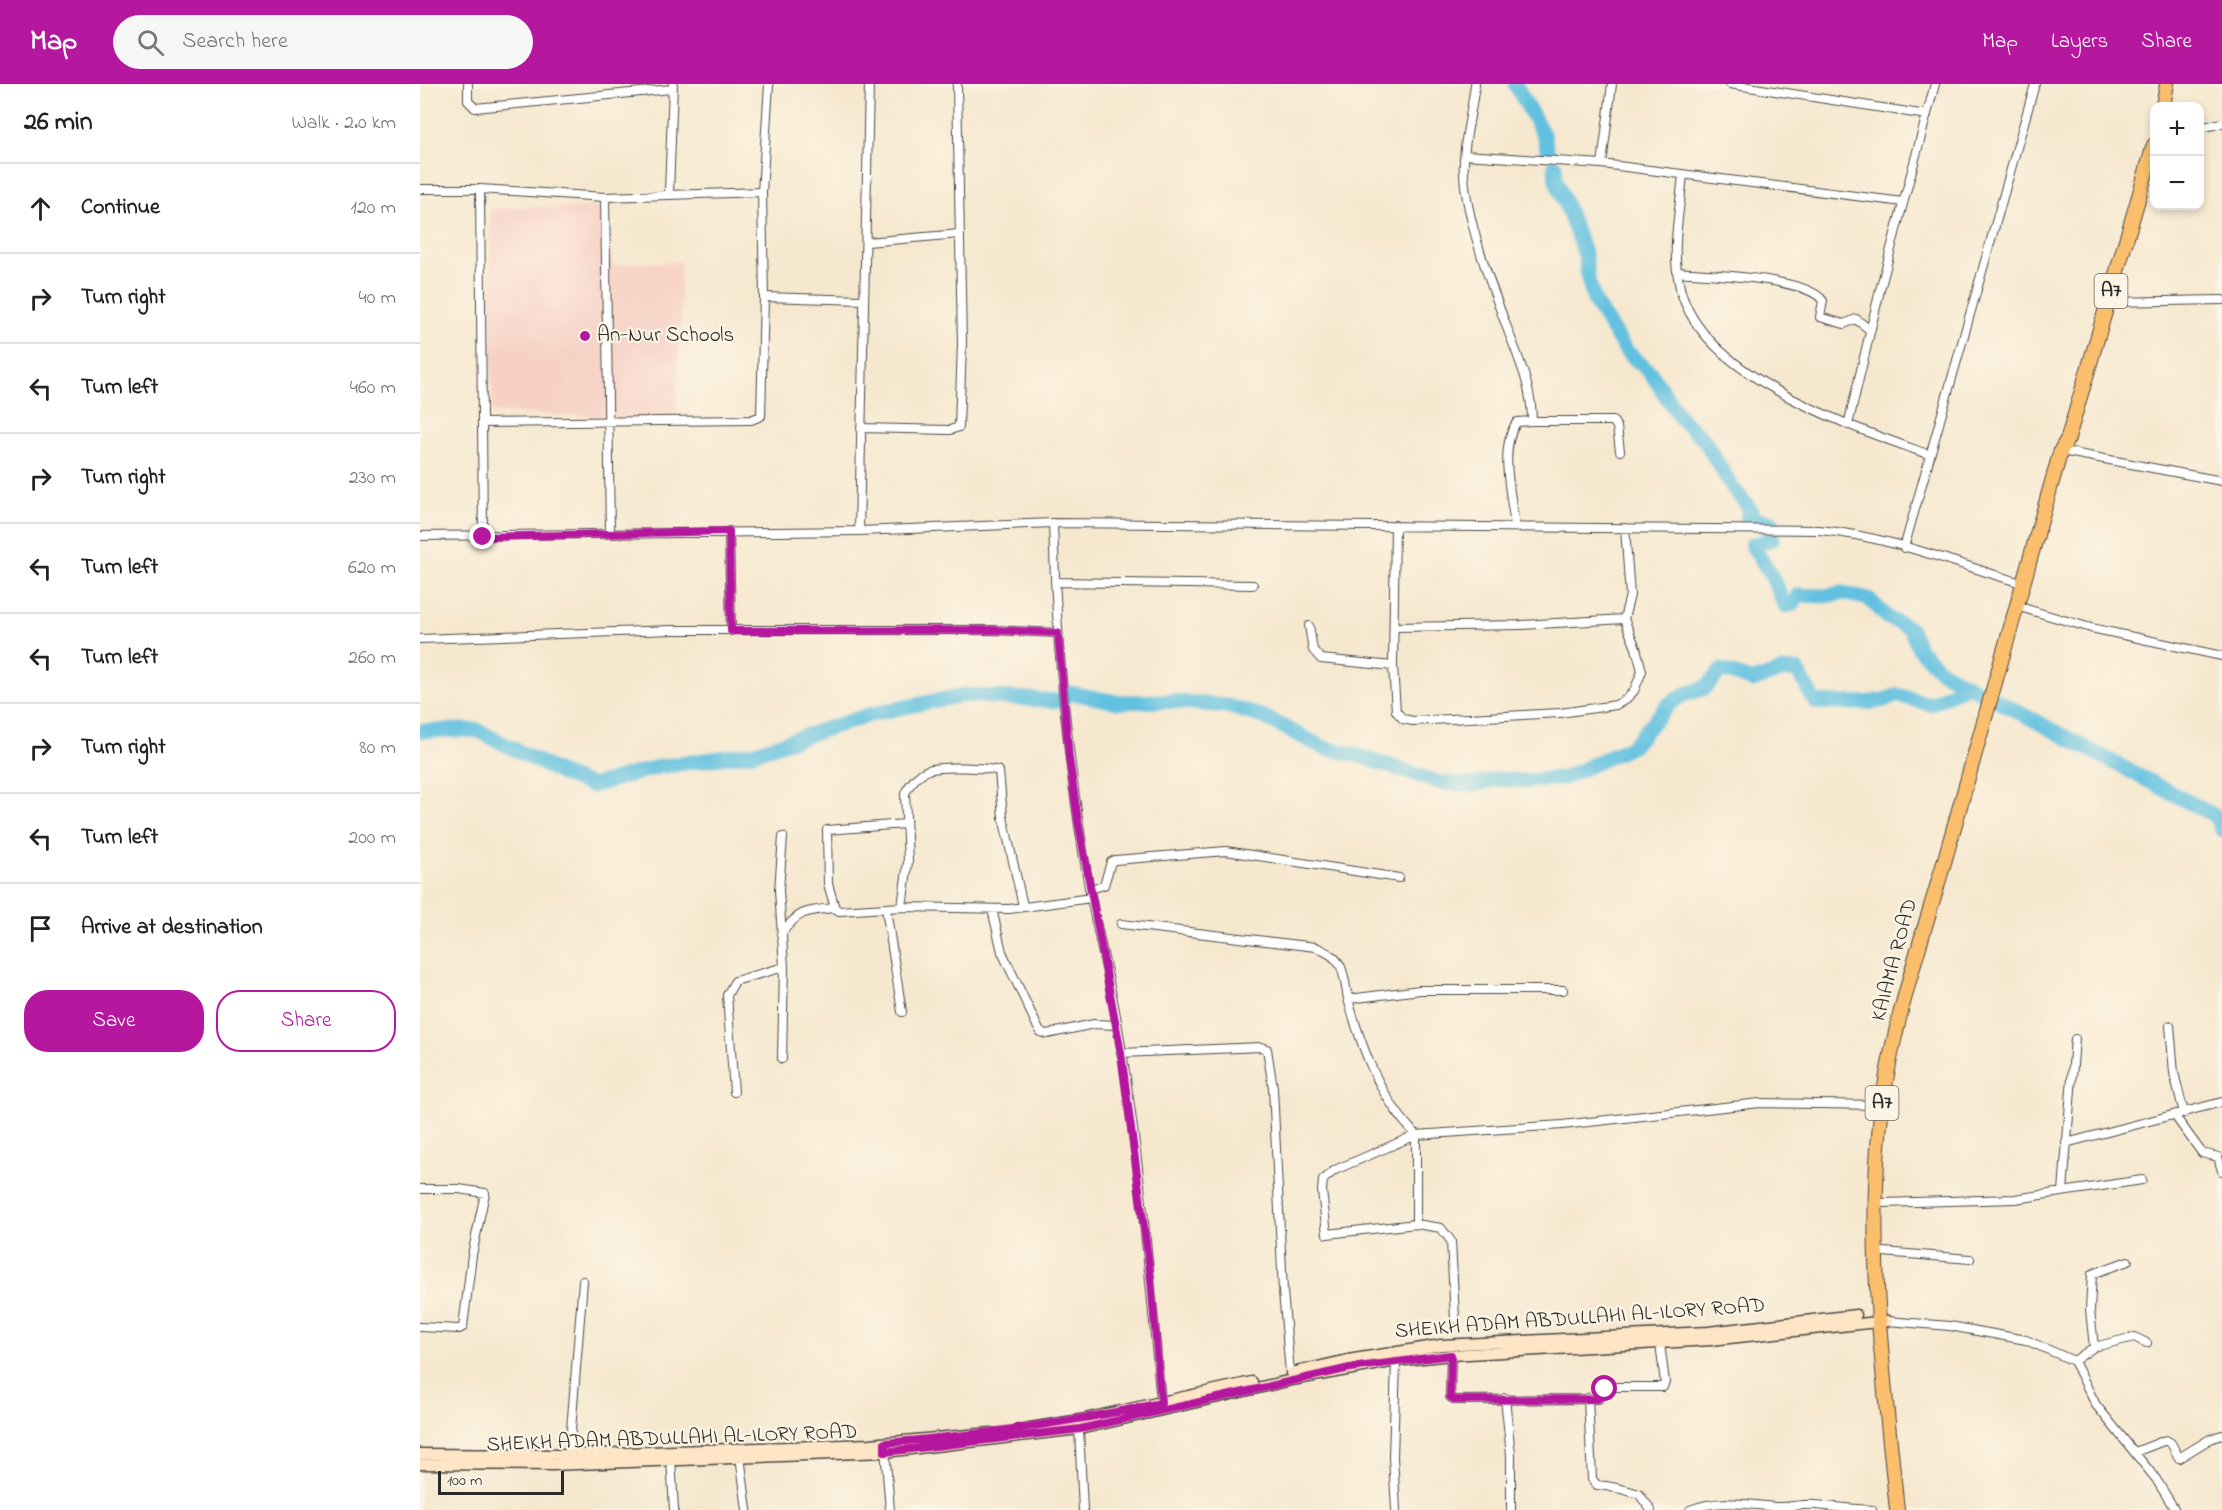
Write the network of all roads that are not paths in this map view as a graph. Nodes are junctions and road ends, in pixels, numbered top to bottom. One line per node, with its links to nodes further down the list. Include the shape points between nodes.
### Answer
1 (468, 84): 11 (street, via 468,101 475,108)
2 (769, 84): 22 (street)
3 (869, 84): 27 (street)
4 (957, 84): 26 (street)
5 (1475, 84): 16 (street)
6 (1612, 84): 18 (street)
7 (1730, 84): 13 (street)
8 (1935, 84): 13 (street)
9 (2034, 84): 42 (street)
10 (2167, 84): 12 (highway)
11 (673, 87): 23 (street)
12 (2164, 102)
13 (1927, 115): 25 (street)
14 (2222, 123): 15 (street)
15 (2204, 127)
16 (1465, 154): 18 (street); 34 (street, via 1463,174 1474,221 1531,396)
17 (2151, 156): 32 (highway, KAIAMA ROAD / A7)
18 (1602, 164): 19 (street)
19 (1683, 174): 25 (street); 28 (street, via 1676,221)
20 (420, 189): 21 (street)
21 (480, 189): 24 (street); 35 (street)
22 (762, 192): 23 (street); 29 (street)
23 (669, 193): 24 (street)
24 (605, 197): 36 (street)
25 (1903, 202): 33 (street)
26 (960, 234): 27 (street); 38 (street, via 959,427)
27 (867, 242): 30 (street)
28 (1678, 272): 33 (street, via 1765,280 1810,290 1823,301 1820,317 1844,324 1856,319); 37 (street, via 1684,302 1701,330 1723,353 1801,404)
29 (764, 297): 30 (street); 36 (street, via 759,419)
30 (863, 300): 38 (street)
31 (2222, 300): 32 (street)
32 (2108, 302): 39 (highway, KAIAMA ROAD / A7)
33 (1870, 330): 37 (street)
34 (1532, 421): 40 (street, via 1613,421); 46 (street, via 1517,422 1510,438)
35 (482, 423): 36 (street); 52 (street)
36 (609, 423): 50 (street)
37 (1848, 425): 42 (street)
38 (861, 428): 49 (street)
39 (2068, 438): 41 (highway, KAIAMA ROAD / A7); 55 (highway, KAIAMA ROAD / A7, via 2061,450)
40 (1620, 451)
41 (2067, 452): 43 (street); 57 (highway, KAIAMA ROAD / A7)
42 (1930, 455): 53 (street)
43 (2222, 481)
44 (1053, 523): 45 (street); 49 (street); 54 (street)
45 (1395, 525): 46 (street); 60 (street)
46 (1515, 528): 47 (street)
47 (1625, 528): 53 (street, via 1842,532); 58 (street, via 1630,595)
48 (729, 531): 49 (street); 50 (street); 61 (street)
49 (859, 531)
50 (610, 532): 52 (street)
51 (420, 536): 52 (street)
52 (483, 537)
53 (1904, 548): 55 (street)
54 (1055, 582): 56 (street); 62 (street)
55 (2024, 584): 66 (highway, KAIAMA ROAD / A7)
56 (1252, 585)
57 (2023, 608): 64 (street); 66 (highway, KAIAMA ROAD / A7)
58 (1624, 619): 60 (street); 65 (street, via 1641,671 1634,691 1616,705 1560,713 1413,721 1403,719 1396,711)
59 (1309, 626): 65 (street, via 1313,650 1321,659)
60 (1395, 627): 65 (street)
61 (731, 631): 62 (street); 63 (street, via 607,631)
62 (1058, 633): 70 (street, via 1069,758)
63 (420, 639)
64 (2222, 656)
65 (1393, 666)
66 (1992, 703): 90 (highway, KAIAMA ROAD / A7, via 1905,994); 98 (highway, KAIAMA ROAD / A7, via 1912,996 1887,1119)
67 (905, 824): 72 (street, via 905,793 928,770 999,771 1003,817); 73 (street, via 908,862); 74 (street, via 827,830 828,884)
68 (783, 837): 78 (street, via 779,890)
69 (1398, 878): 70 (street, via 1226,851 1115,860 1104,885)
70 (1089, 889): 71 (street)
71 (1091, 898): 72 (street); 83 (street)
72 (1023, 906): 76 (street)
73 (902, 907): 75 (street); 76 (street)
74 (835, 908): 75 (street); 78 (street, via 805,911)
75 (886, 909): 82 (street)
76 (992, 909): 83 (street, via 1002,952 1040,1032 1047,1034 1094,1024)
77 (1121, 924): 81 (street, via 1316,947 1334,956 1341,967)
78 (782, 934): 79 (street)
79 (784, 967): 87 (street); 88 (street, via 735,981 730,986 727,995)
80 (1563, 990): 81 (street, via 1420,990)
81 (1348, 999): 92 (street, via 1379,1085)
82 (902, 1012)
83 (1117, 1025): 86 (street)
84 (2170, 1026): 91 (street)
85 (2075, 1039): 93 (street)
86 (1121, 1053): 113 (street, via 1267,1049 1273,1088); 116 (street, via 1151,1280)
87 (782, 1059)
88 (734, 1092)
89 (2222, 1102): 91 (street)
90 (1882, 1106): 92 (street, via 1760,1103 1562,1125); 104 (highway, KAIAMA ROAD / A7, via 1875,1212)
91 (2179, 1114): 93 (street); 94 (street, via 2202,1153 2218,1157)
92 (1416, 1135): 99 (street); 99 (street, via 1335,1170 1323,1180 1322,1191 1327,1234)
93 (2066, 1143): 97 (street)
94 (2222, 1171)
95 (2142, 1180): 97 (street)
96 (420, 1189): 106 (street, via 485,1193 463,1327)
97 (2063, 1191): 98 (street, via 2015,1199)
98 (1882, 1203): 100 (highway, KAIAMA ROAD / A7)
99 (1416, 1224): 105 (street, via 1441,1227 1451,1241)
100 (1883, 1252): 101 (street); 104 (highway, KAIAMA ROAD / A7)
101 (1970, 1259)
102 (2128, 1261): 109 (street, via 2091,1274)
103 (583, 1281): 122 (street)
104 (1883, 1317): 108 (street, SHEIKH ADAM ABDULLAHI AL-ILORY ROAD); 112 (street, via 2026,1340); 113 (street, SHEIKH ADAM ABDULLAHI AL-ILORY ROAD, via 1708,1332 1442,1345); 136 (highway, KAIAMA ROAD / A7); 137 (highway, KAIAMA ROAD / A7)
105 (1455, 1320)
106 (420, 1327)
107 (2147, 1343): 109 (street, via 2134,1337)
108 (1660, 1344): 110 (street, SHEIKH ADAM ABDULLAHI AL-ILORY ROAD); 115 (street, via 1663,1387 1608,1387 1598,1399)
109 (2094, 1347): 112 (street)
110 (1451, 1355): 111 (street, SHEIKH ADAM ABDULLAHI AL-ILORY ROAD); 114 (street, via 1450,1397)
111 (1396, 1361): 117 (street, SHEIKH ADAM ABDULLAHI AL-ILORY ROAD, via 1292,1380); 131 (street)
112 (2074, 1361): 120 (street, via 2096,1405)
113 (1290, 1373): 116 (street, SHEIKH ADAM ABDULLAHI AL-ILORY ROAD)
114 (1505, 1398): 115 (street); 132 (street)
115 (1588, 1398): 133 (street, via 1592,1479 1597,1485 1639,1494)
116 (1161, 1403): 119 (street, SHEIKH ADAM ABDULLAHI AL-ILORY ROAD, via 1013,1431)
117 (1080, 1429): 119 (street, SHEIKH ADAM ABDULLAHI AL-ILORY ROAD); 130 (street)
118 (2222, 1435): 120 (street, via 2179,1458 2166,1440)
119 (885, 1447): 122 (street, SHEIKH ADAM ABDULLAHI AL-ILORY ROAD); 123 (street, SHEIKH ADAM ABDULLAHI AL-ILORY ROAD); 129 (street)
120 (2135, 1452): 138 (street)
121 (420, 1454): 122 (street, SHEIKH ADAM ABDULLAHI AL-ILORY ROAD)
122 (569, 1455)
123 (740, 1456): 124 (street, SHEIKH ADAM ABDULLAHI AL-ILORY ROAD); 128 (street)
124 (671, 1458): 125 (street, SHEIKH ADAM ABDULLAHI AL-ILORY ROAD, via 552,1465); 127 (street)
125 (420, 1464)
126 (1779, 1508): 134 (street, via 1750,1503 1702,1505); 135 (street, via 1817,1505)
127 (674, 1510)
128 (747, 1510)
129 (890, 1510)
130 (1083, 1510)
131 (1396, 1510)
132 (1511, 1510)
133 (1651, 1510)
134 (1690, 1510)
135 (1872, 1510)
136 (1897, 1510)
137 (1904, 1510)
138 (2175, 1510)

